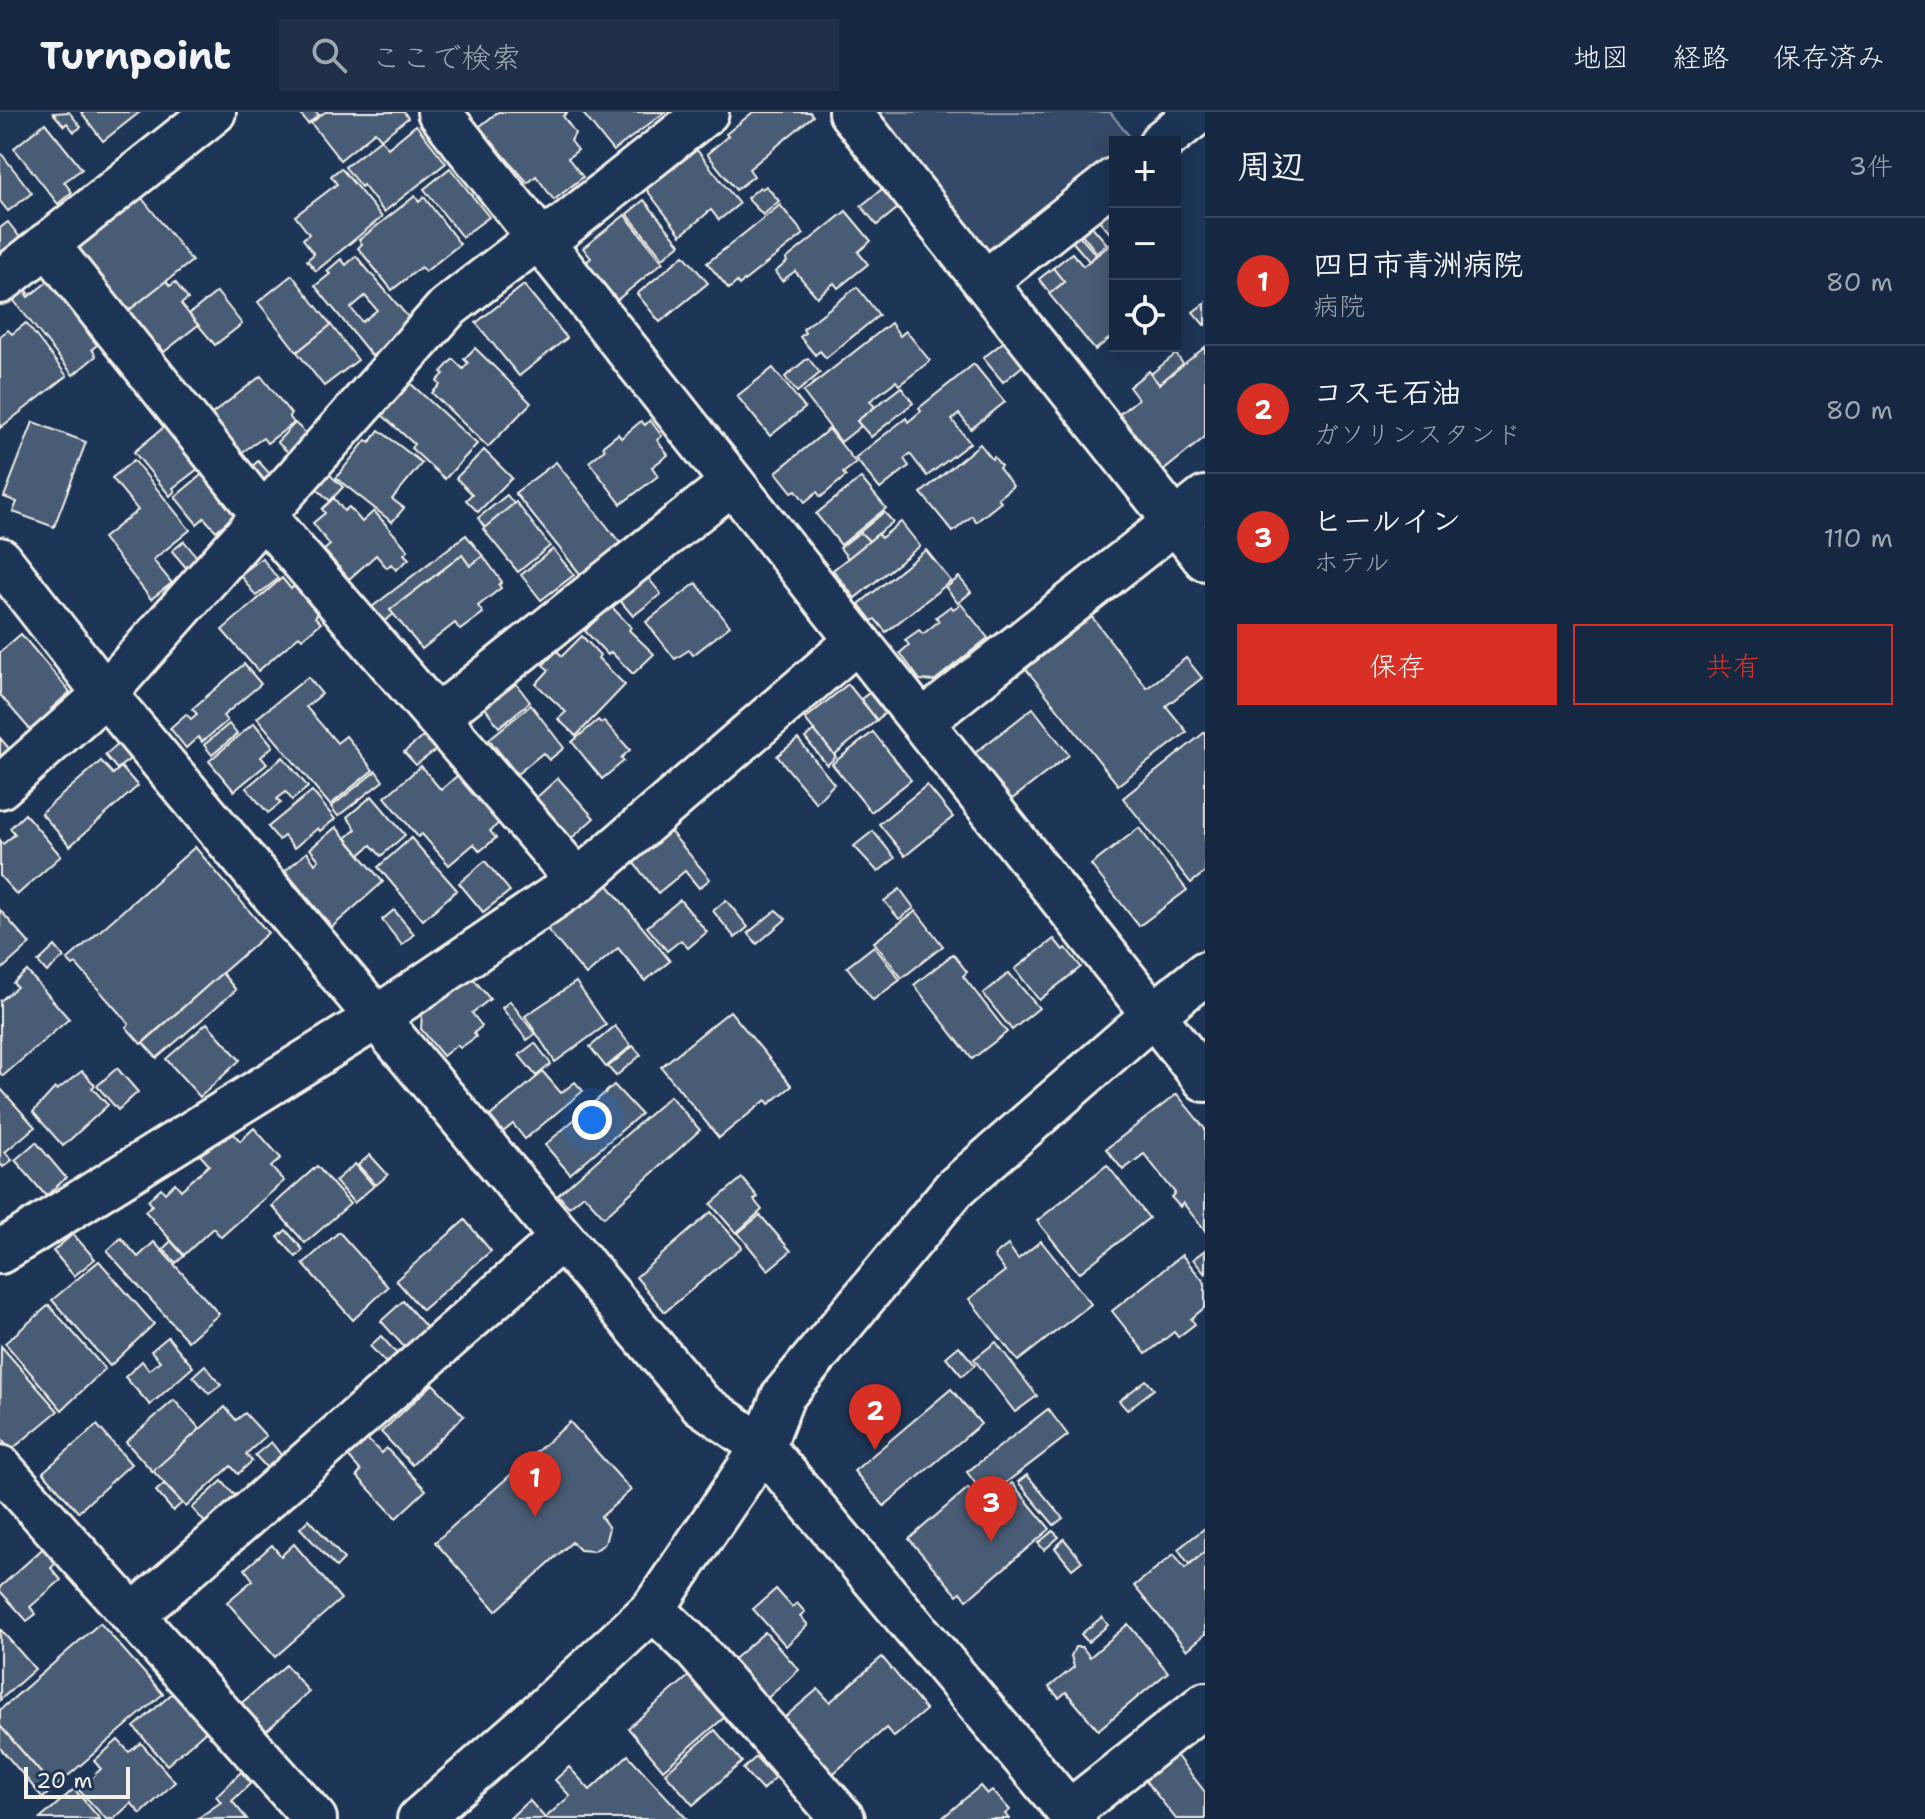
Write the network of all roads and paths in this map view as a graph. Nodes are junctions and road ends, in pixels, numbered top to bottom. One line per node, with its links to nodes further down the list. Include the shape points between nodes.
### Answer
1 (214, 112): 9 (street)
2 (439, 112): 8 (street)
3 (707, 112): 8 (street, via 560,229)
4 (850, 112): 11 (street)
5 (1199, 112): 6 (street)
6 (1169, 136)
7 (1109, 184): 11 (street)
8 (538, 238): 12 (street); 14 (street, via 447,308)
9 (47, 244): 10 (street); 14 (street)
10 (0, 282)
11 (985, 282): 13 (street)
12 (732, 483): 17 (street); 19 (street)
13 (1190, 510): 16 (street); 20 (street)
14 (263, 515): 18 (street); 19 (street)
15 (0, 559): 18 (street)
16 (1205, 559)
17 (857, 641): 20 (street); 22 (street)
18 (105, 694): 21 (street); 25 (street)
19 (437, 717): 22 (street)
20 (923, 721): 24 (street)
21 (0, 787)
22 (578, 881): 25 (street)
23 (1205, 973): 24 (street)
24 (1153, 1015): 26 (street); 29 (street, via 954,1189 783,1396)
25 (376, 1018): 27 (street); 28 (street)
26 (1205, 1080)
27 (561, 1239): 29 (street, via 701,1404); 32 (street)
28 (0, 1252)
29 (763, 1447): 31 (street); 34 (street)
30 (0, 1467): 32 (street)
31 (653, 1609): 36 (street); 37 (street, via 693,1647)
32 (134, 1615): 35 (street)
33 (1205, 1704): 34 (street)
34 (1072, 1816)
35 (315, 1819)
36 (419, 1819)
37 (843, 1819)

